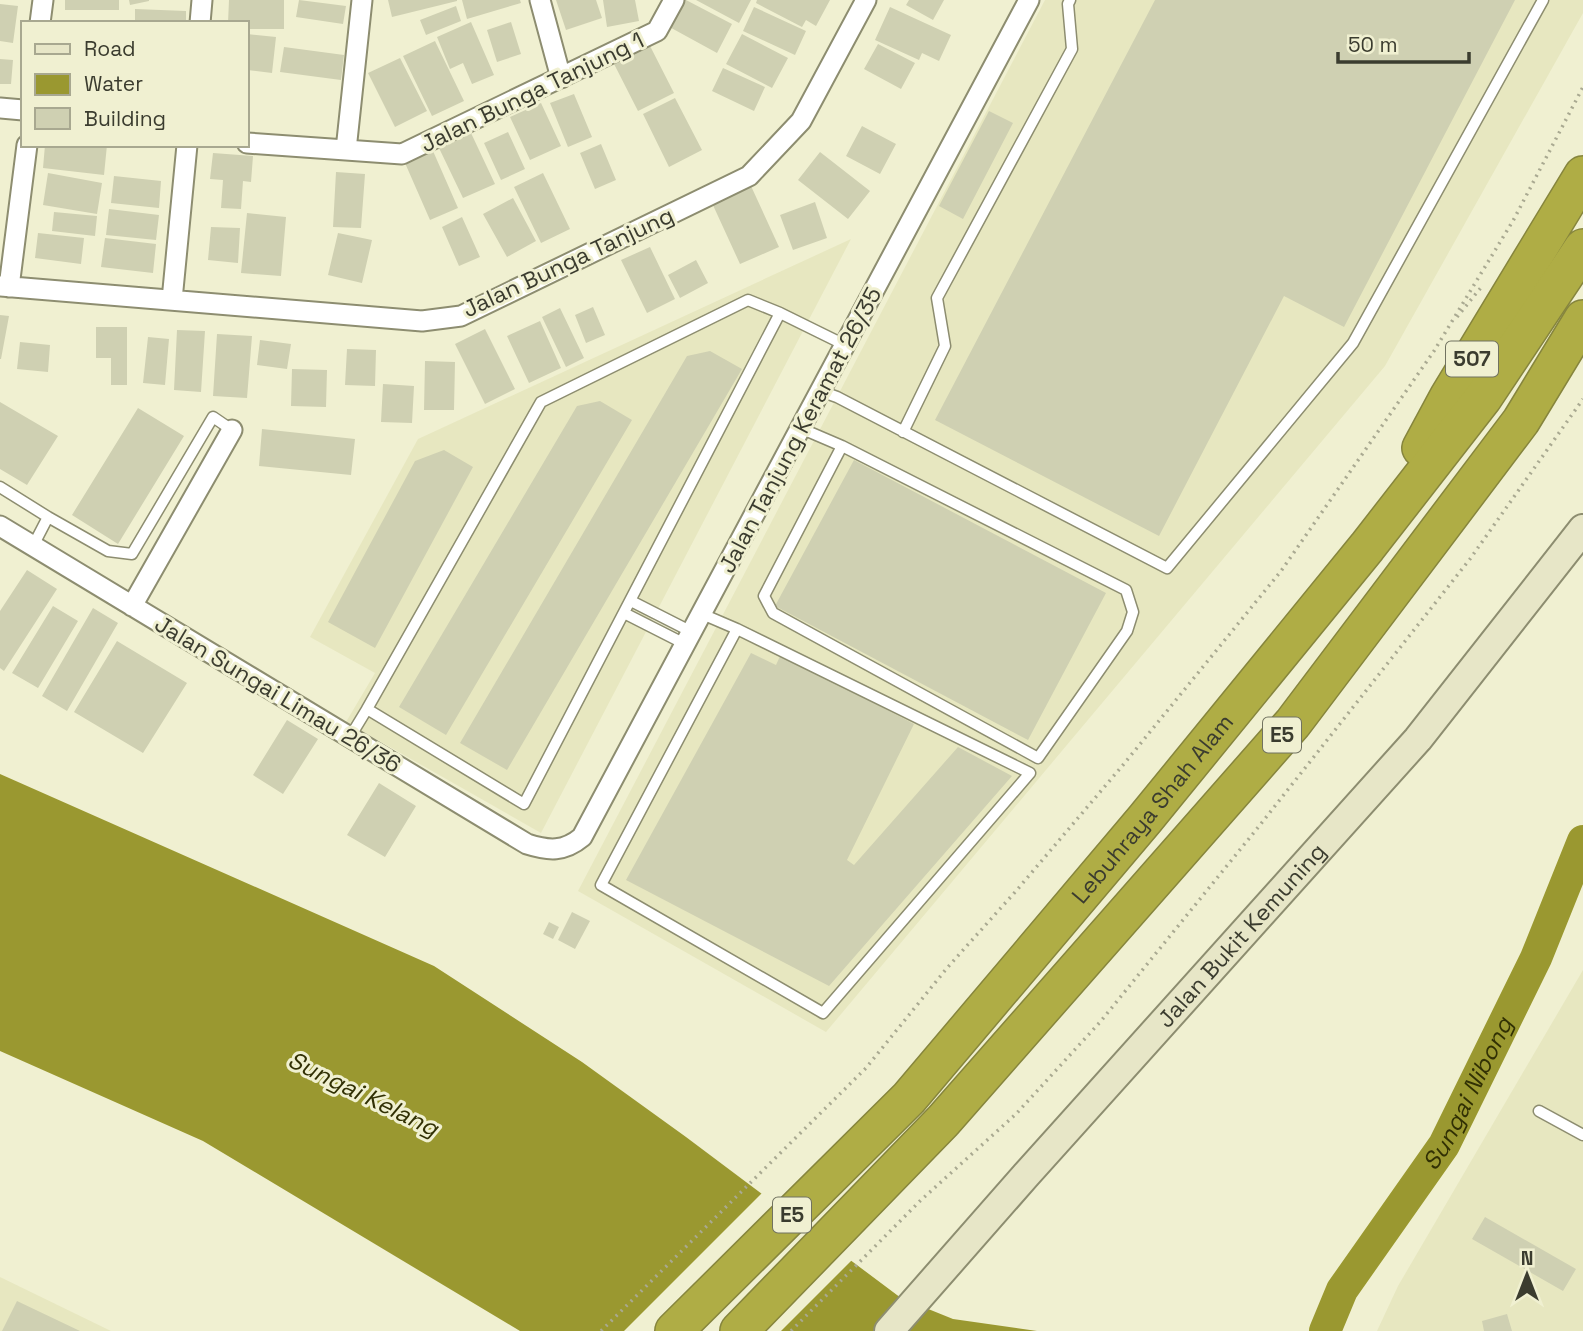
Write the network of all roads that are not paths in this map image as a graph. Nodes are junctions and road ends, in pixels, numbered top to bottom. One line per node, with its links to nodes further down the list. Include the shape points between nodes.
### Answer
1 (43, 0): 10 (street)
2 (202, 0): 11 (street)
3 (362, 0): 18 (street)
4 (540, 0): 12 (street)
5 (674, 0): 12 (street, Jalan Bunga Tanjung 1, via 657,31)
6 (866, 0): 22 (street, Jalan Bunga Tanjung, via 801,121 749,176 461,316 422,321)
7 (1029, 0): 26 (street, Jalan Tanjung Keramat 26/35)
8 (1070, 0): 31 (lane, via 1072,48 937,298 945,346)
9 (1543, 0): 31 (lane, via 1353,343 1167,568)
10 (40, 21)
11 (200, 21)
12 (561, 78): 18 (street, Jalan Bunga Tanjung 1, via 402,154)
13 (0, 108): 14 (street)
14 (21, 110)
15 (248, 143): 18 (street, Jalan Bunga Tanjung 1)
16 (27, 147): 21 (street)
17 (187, 147): 22 (street)
18 (346, 150)
19 (1583, 175): 38 (highway, 507, via 1450,396)
20 (1583, 248): 38 (highway, Lebuhraya Shah Alam / E5, via 1483,398)
21 (5, 287): 22 (street, Jalan Bunga Tanjung)
22 (172, 300)
23 (780, 313): 26 (lane); 39 (lane); 45 (lane, via 748,300 541,402)
24 (1583, 319): 28 (highway, Lebuhraya Shah Alam / E5)
25 (1583, 341): 28 (highway)
26 (845, 345): 27 (street, Jalan Tanjung Keramat 26/35)
27 (820, 391): 29 (street, Jalan Tanjung Keramat 26/35); 31 (lane)
28 (1521, 421): 51 (highway, Lebuhraya Shah Alam / E5, via 1293,723 943,1121)
29 (800, 428): 32 (lane); 42 (street, Jalan Tanjung Keramat 26/35)
30 (232, 430): 34 (lane, via 213,417 132,554 108,551); 40 (street)
31 (903, 432)
32 (842, 446): 32 (lane, via 1126,590 1133,612 1127,631 1038,758 773,613 764,596)
33 (0, 487): 34 (lane)
34 (48, 517): 37 (lane)
35 (0, 526): 37 (street, Jalan Sungai Limau 26/36)
36 (1583, 529): 52 (main road, Jalan Bukit Kemuning, via 1418,739)
37 (33, 546): 40 (street, Jalan Sungai Limau 26/36)
38 (1367, 547): 50 (highway, Lebuhraya Shah Alam / E5, via 909,1098)
39 (631, 601): 41 (lane); 44 (lane)
40 (132, 606): 46 (street, Jalan Sungai Limau 26/36)
41 (624, 613): 44 (lane); 45 (lane, via 524,804)
42 (702, 614): 43 (lane); 44 (street, Jalan Tanjung Keramat 26/35)
43 (737, 629): 43 (lane, via 1030,773 823,1013 601,884)
44 (689, 638): 47 (street, Jalan Tanjung Keramat 26/35, via 582,837)
45 (367, 709): 46 (lane)
46 (350, 737): 47 (street, Jalan Sungai Limau 26/36, via 527,844)
47 (561, 849)
48 (1539, 1111): 49 (lane)
49 (1583, 1135)
50 (674, 1331)
51 (739, 1331)
52 (889, 1331)

